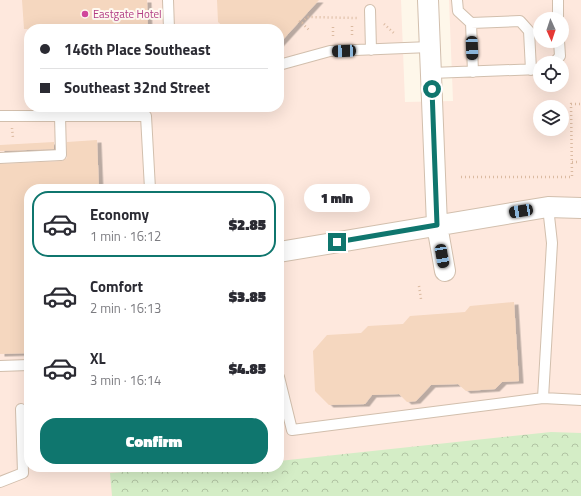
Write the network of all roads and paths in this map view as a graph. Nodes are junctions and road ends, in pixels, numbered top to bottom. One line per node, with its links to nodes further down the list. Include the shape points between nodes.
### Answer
1 (168, 0): 10 (lane)
2 (428, 0): 18 (street)
3 (457, 0): 9 (lane, via 458,11)
4 (550, 0): 6 (lane)
5 (558, 0): 7 (lane)
6 (556, 12)
7 (558, 12)
8 (366, 14): 14 (path, via 307,17 300,22); 19 (lane)
9 (471, 23): 20 (lane, via 520,22 529,31); 23 (lane)
10 (169, 24)
11 (352, 26): 16 (path)
12 (386, 26): 15 (path)
13 (333, 27): 17 (path)
14 (310, 31)
15 (397, 36)
16 (352, 40)
17 (334, 42)
18 (430, 47): 19 (lane); 24 (street)
19 (371, 50): 21 (lane, via 330,52)
20 (533, 57)
21 (284, 64)
22 (533, 70): 23 (lane)
23 (473, 72): 24 (lane)
24 (431, 74): 37 (street)
25 (581, 104): 31 (path, via 571,104)
26 (0, 116): 27 (lane)
27 (60, 116): 30 (lane, via 62,155); 34 (lane, via 146,116)
28 (12, 125): 29 (path)
29 (13, 138)
30 (0, 158)
31 (572, 162): 32 (path); 33 (path, via 572,177)
32 (578, 162)
33 (461, 177)
34 (150, 184)
35 (548, 207): 36 (street); 37 (street); 45 (lane, via 552,243)
36 (581, 208)
37 (437, 225): 38 (street); 39 (street)
38 (284, 251)
39 (445, 271)
40 (419, 286): 41 (path)
41 (421, 299)
42 (24, 365): 43 (lane)
43 (0, 366)
44 (284, 397): 45 (lane, via 292,430)
45 (543, 398): 46 (lane)
46 (581, 400)
47 (21, 410): 48 (lane, via 23,472)
48 (0, 482)

